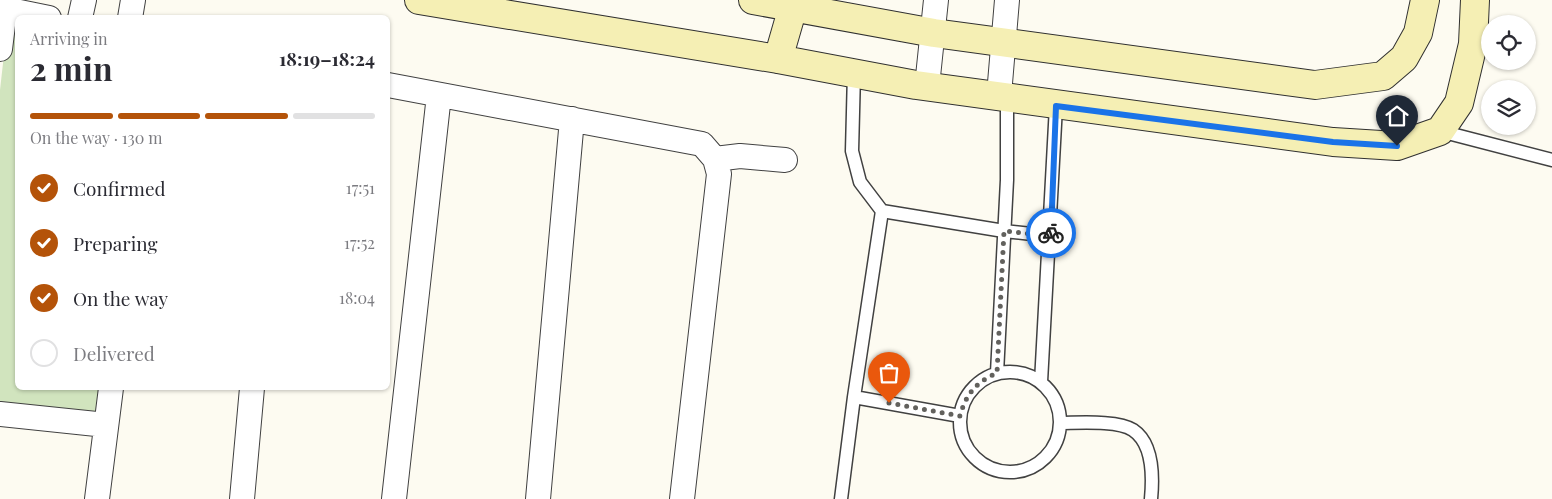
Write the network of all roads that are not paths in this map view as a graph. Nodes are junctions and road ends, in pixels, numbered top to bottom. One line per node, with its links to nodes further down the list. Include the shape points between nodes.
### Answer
1 (84, 0): 12 (street)
2 (133, 0): 13 (street)
3 (419, 0): 17 (street)
4 (753, 0): 9 (street)
5 (936, 0): 14 (street)
6 (1007, 0): 15 (street)
7 (1425, 0): 15 (street, via 1418,34 1404,58 1383,76 1315,85)
8 (1475, 0): 25 (street, via 1473,44 1459,102)
9 (793, 7): 14 (street); 17 (street)
10 (2, 8): 11 (street); 16 (street)
11 (35, 15)
12 (81, 15)
13 (130, 15)
14 (934, 33): 15 (street); 20 (street)
15 (1003, 43): 22 (street)
16 (0, 49)
17 (778, 59): 18 (street)
18 (854, 73): 20 (street); 29 (lane, via 852,151 860,182)
19 (390, 85): 21 (street)
20 (927, 86): 22 (street)
21 (439, 95): 24 (street); 43 (street)
22 (1003, 96): 23 (street); 30 (lane)
23 (1056, 106): 25 (street, via 1333,142 1397,146); 31 (lane)
24 (572, 119): 26 (street, via 702,144); 44 (street)
25 (1440, 131): 28 (lane)
26 (715, 159): 27 (street, via 740,156); 45 (street, via 719,174)
27 (786, 160)
28 (1552, 160)
29 (882, 211): 30 (lane); 36 (lane)
30 (1004, 231): 31 (lane); 32 (lane)
31 (1050, 236): 33 (lane)
32 (997, 373): 33 (lane, via 1028,375); 38 (lane, via 972,389)
33 (1041, 382): 39 (lane, via 1052,394)
34 (111, 390): 40 (street)
35 (252, 390): 42 (street)
36 (854, 397): 38 (lane); 46 (lane)
37 (0, 414): 40 (street)
38 (960, 416): 39 (lane, via 960,432 966,448 990,469 1006,473 1022,472 1044,459 1057,440)
39 (1060, 423): 47 (lane, via 1104,423 1133,430 1142,441 1151,464)
40 (106, 426): 41 (street)
41 (97, 499)
42 (242, 499)
43 (394, 499)
44 (538, 499)
45 (682, 499)
46 (841, 499)
47 (1151, 499)

